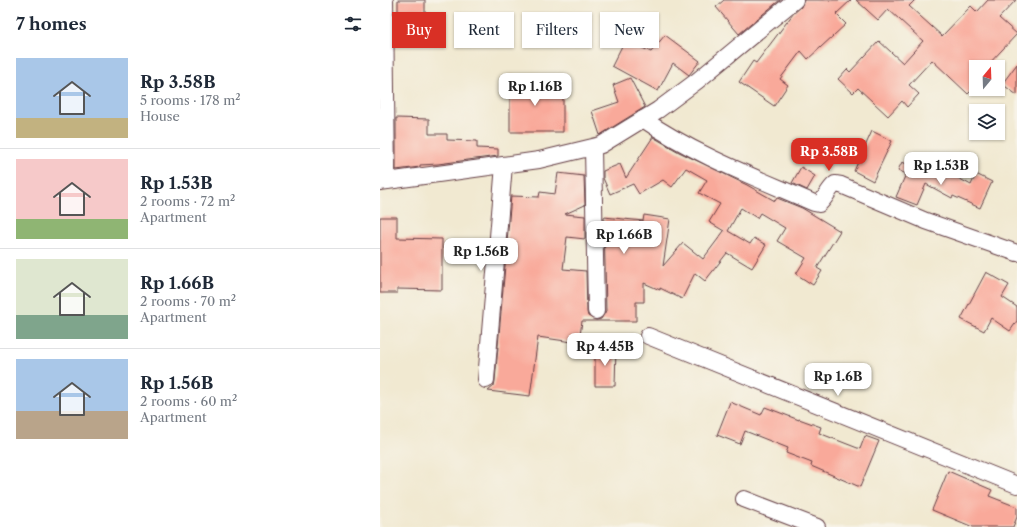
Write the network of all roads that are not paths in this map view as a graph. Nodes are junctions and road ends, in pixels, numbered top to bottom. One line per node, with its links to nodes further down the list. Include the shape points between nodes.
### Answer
1 (385, 0): 6 (street)
2 (795, 0): 3 (street, via 697,81)
3 (643, 119): 4 (street); 7 (street, via 660,131 709,156 814,203 819,204 824,200 835,184 841,185 926,221)
4 (593, 148): 5 (street); 8 (street)
5 (504, 165): 6 (street); 10 (street)
6 (384, 182)
7 (1017, 253)
8 (596, 311)
9 (648, 336): 11 (street)
10 (486, 380)
11 (1017, 485)
12 (744, 499): 13 (street)
13 (817, 527)

